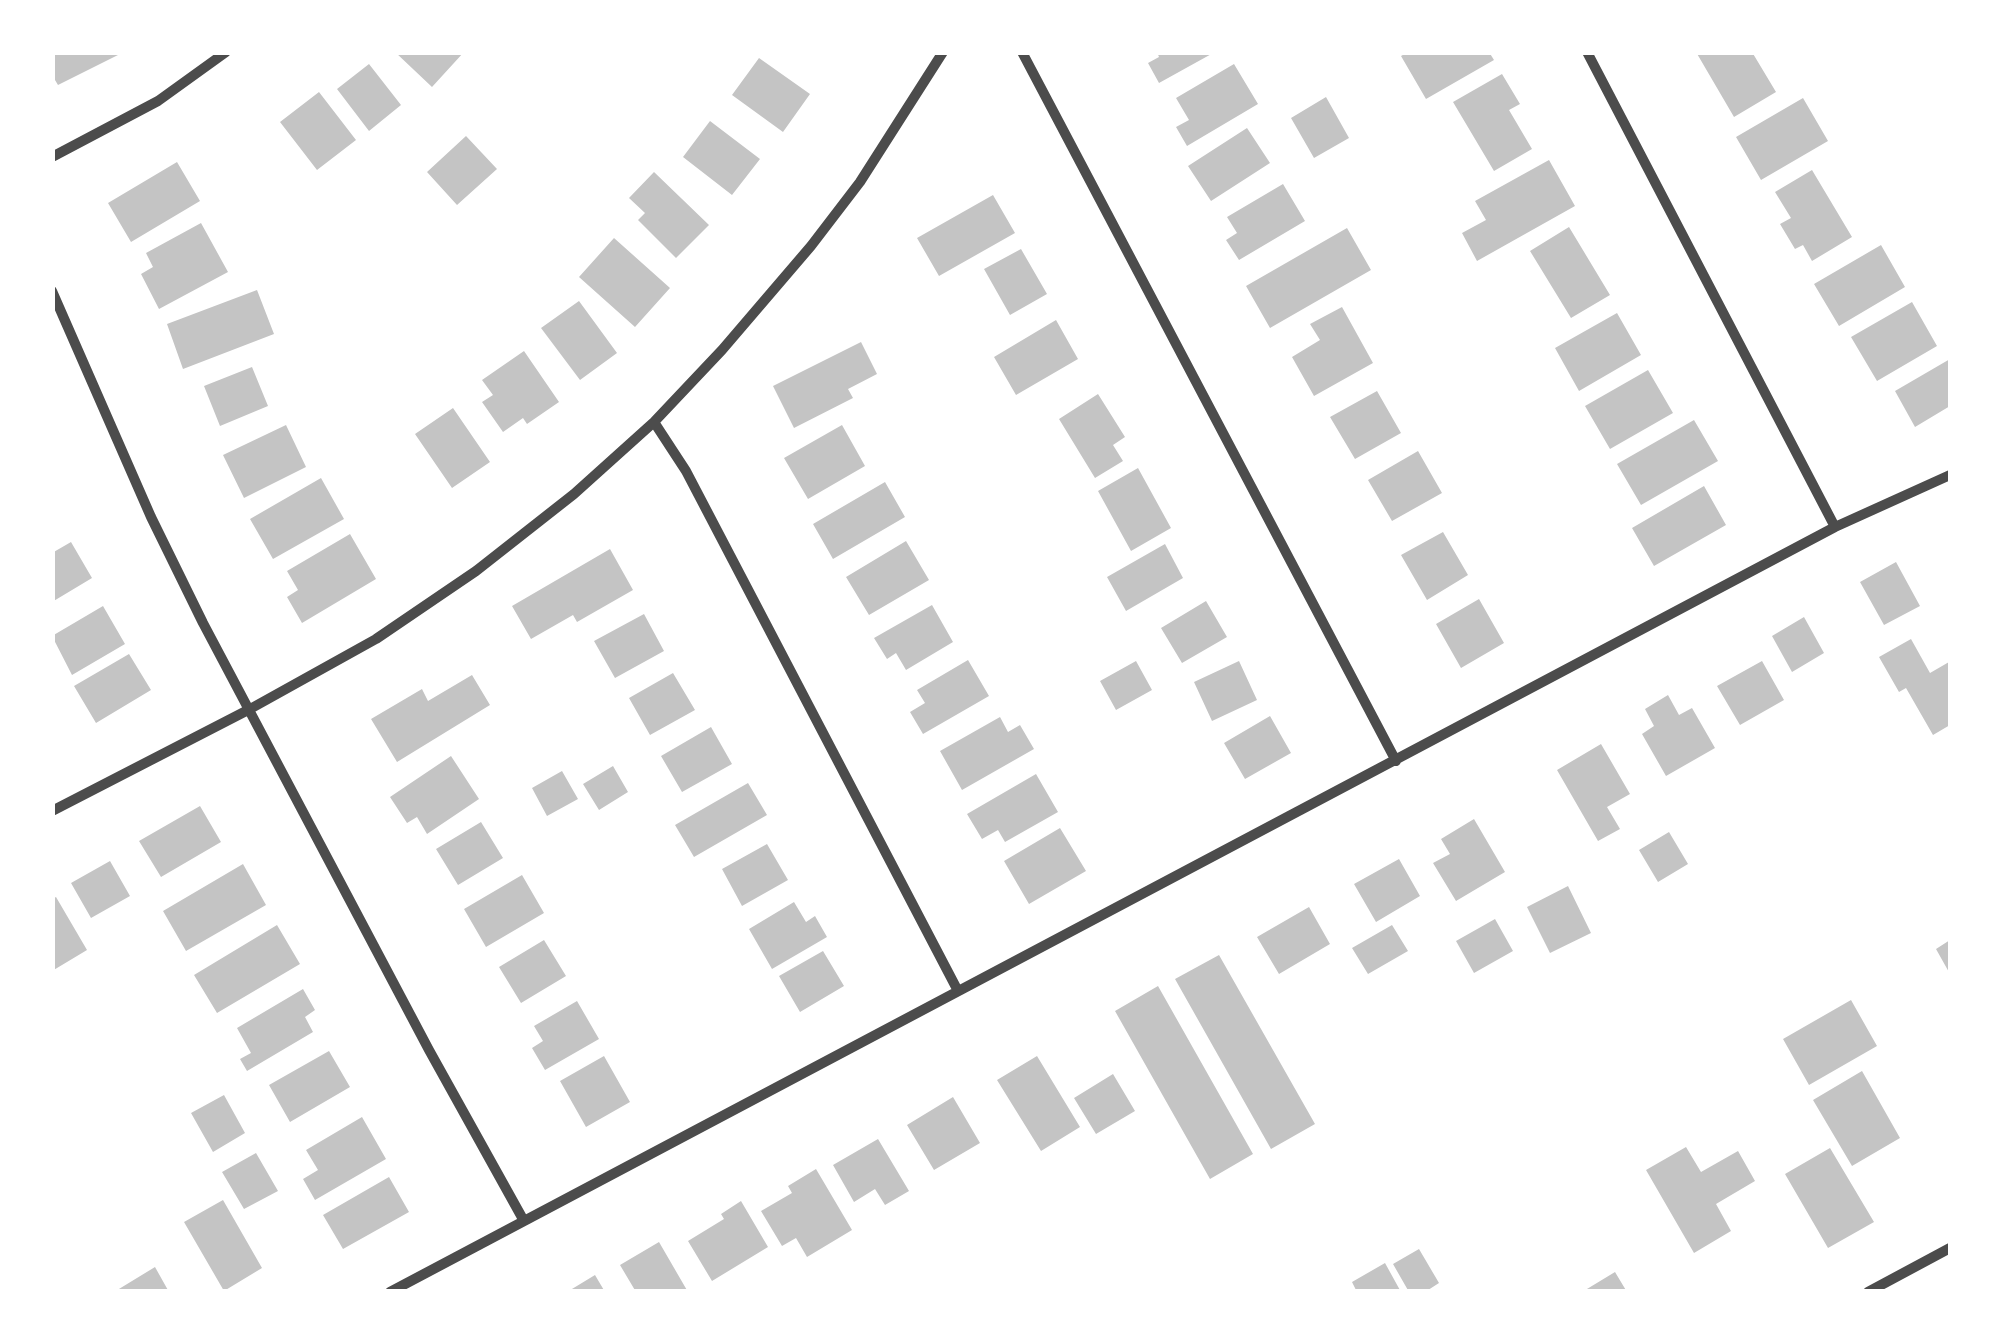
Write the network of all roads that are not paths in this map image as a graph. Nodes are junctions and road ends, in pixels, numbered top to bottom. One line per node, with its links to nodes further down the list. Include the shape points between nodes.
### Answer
1 (226, 52): 5 (street, via 158,101)
2 (944, 52): 7 (street, via 811,246)
3 (1022, 52): 11 (street)
4 (1587, 52): 9 (street)
5 (52, 157)
6 (52, 291): 10 (street, via 151,517)
7 (654, 422): 10 (street, via 476,571 376,639); 13 (street, via 686,471)
8 (1949, 478): 9 (street)
9 (1834, 527): 11 (street)
10 (250, 709): 12 (street); 14 (street)
11 (1396, 761): 13 (street)
12 (52, 811)
13 (958, 991): 14 (street)
14 (524, 1221): 16 (street)
15 (1950, 1248): 17 (street)
16 (390, 1292)
17 (1868, 1292)

